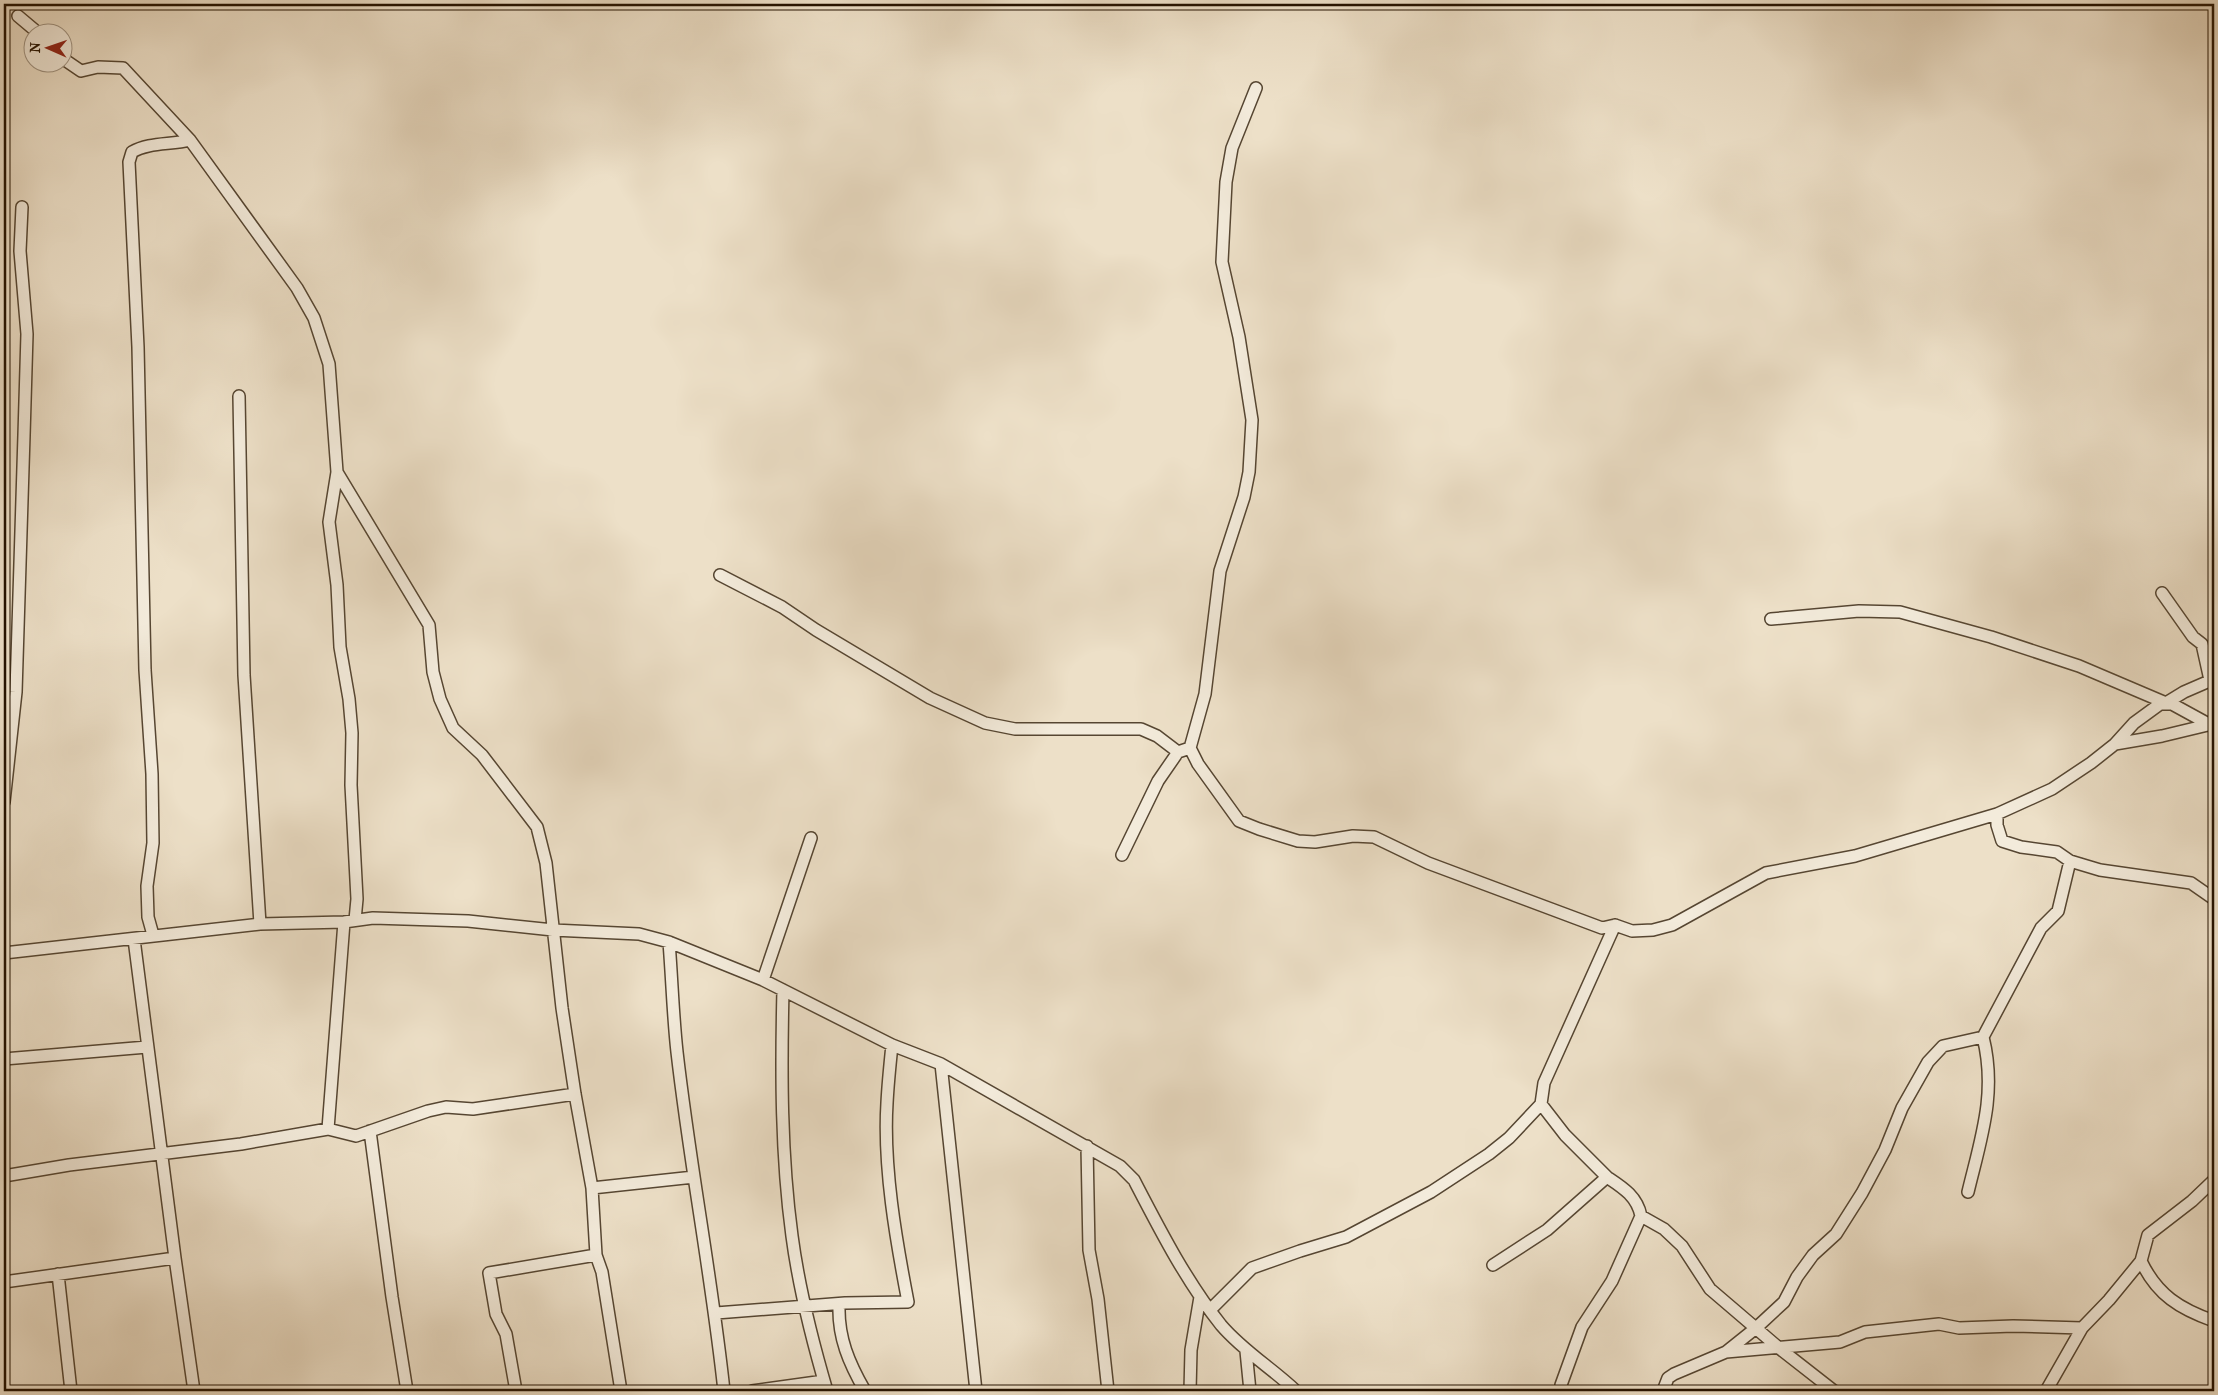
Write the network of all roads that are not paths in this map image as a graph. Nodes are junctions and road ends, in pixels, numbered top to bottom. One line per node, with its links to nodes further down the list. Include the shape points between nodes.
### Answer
1 (18, 16): 2 (street)
2 (25, 22)
3 (72, 65): 5 (street, via 81,71 98,67 123,68)
4 (1256, 88): 16 (street, via 1232,148 1226,182 1222,262 1239,337 1252,420 1248,472 1244,497 1220,571 1205,694)
5 (190, 140): 8 (street, via 297,288 314,318 329,364); 28 (street, via 141,147 132,152 129,162 138,347 145,670 152,774 152,843 147,886 148,916)
6 (22, 207): 18 (street, via 20,259 27,334 24,435 16,692)
7 (239, 396): 25 (street, via 244,675)
8 (337, 472): 24 (street, via 329,522 340,647 352,733 356,899); 27 (street, via 429,625 433,672 453,728 482,755 537,827 546,863)
9 (720, 575): 17 (street, via 782,607 930,698 985,723 1015,728 1141,729)
10 (2162, 594): 12 (street, via 2193,637 2202,644)
11 (1771, 619): 13 (street, via 1859,611 1900,612 2079,666)
12 (2212, 679): 13 (street)
13 (2166, 703): 14 (street); 15 (street, via 2134,723)
14 (2213, 726): 15 (street)
15 (2115, 744): 19 (street, via 2052,788)
16 (1190, 748): 17 (street); 26 (street, via 1239,821 1298,841 1374,837 1428,863 1581,921 1602,928)
17 (1178, 752): 21 (street, via 1158,781)
18 (4, 802)
19 (1997, 814): 22 (street, via 2002,842 2057,852); 26 (street, via 1855,856 1766,873 1672,925 1632,931)
20 (811, 838): 32 (street)
21 (1122, 855)
22 (2070, 861): 23 (street, via 2115,874 2191,883); 34 (street, via 2058,910 2041,928)
23 (2214, 899)
24 (349, 921): 25 (street); 27 (street, via 468,921); 41 (street)
25 (260, 924): 28 (street)
26 (1614, 925): 40 (street, via 1544,1083)
27 (553, 930): 30 (street, via 639,934); 39 (street)
28 (153, 935): 29 (street)
29 (134, 940): 31 (street); 36 (street)
30 (669, 942): 32 (street); 47 (street, via 677,1050)
31 (4, 953)
32 (763, 980): 33 (street)
33 (783, 990): 35 (street); 60 (street, via 781,1051 786,1175 792,1237)
34 (1983, 1037): 50 (street, via 1988,1058 1989,1104); 64 (street, via 1943,1046 1928,1062 1902,1108 1862,1193 1836,1234 1813,1255 1784,1302)
35 (892, 1045): 38 (street); 59 (street, via 887,1104 888,1154 892,1209 908,1302)
36 (147, 1048): 37 (street); 44 (street)
37 (4, 1059)
38 (940, 1064): 43 (street); 78 (street)
39 (575, 1094): 42 (street, via 473,1110 446,1107); 49 (street)
40 (1541, 1104): 46 (street, via 1565,1135); 61 (street, via 1490,1154 1431,1192 1346,1238 1252,1268)
41 (328, 1129): 42 (street, via 356,1136); 44 (street)
42 (370, 1131): 72 (street)
43 (1086, 1146): 58 (street, via 1120,1166 1134,1180); 79 (street, via 1089,1250)
44 (161, 1154): 45 (street); 53 (street)
45 (4, 1176)
46 (1607, 1177): 51 (street, via 1628,1191); 55 (street, via 1547,1230)
47 (694, 1178): 49 (street); 62 (street)
48 (2214, 1180): 54 (street, via 2148,1235)
49 (592, 1188): 52 (street)
50 (1968, 1192)
51 (1641, 1216): 64 (street, via 1664,1228 1682,1246 1710,1289); 83 (street, via 1612,1281 1582,1327)
52 (596, 1255): 73 (street, via 489,1273 496,1314 506,1334); 74 (street, via 602,1272)
53 (175, 1258): 56 (street); 71 (street)
54 (2141, 1261): 63 (street, via 2158,1289 2173,1302 2190,1313); 65 (street)
55 (1493, 1265)
56 (58, 1274): 57 (street); 70 (street)
57 (4, 1282)
58 (1200, 1297): 61 (street); 80 (street, via 1191,1350)
59 (839, 1305): 60 (street); 77 (street, via 838,1326 848,1358)
60 (805, 1308): 62 (street); 69 (street)
61 (1210, 1309): 67 (street)
62 (716, 1314): 75 (street)
63 (2214, 1321)
64 (1756, 1328): 66 (street); 68 (street)
65 (2082, 1328): 66 (street, via 1959,1328 1939,1324 1865,1332 1840,1342); 86 (street)
66 (1779, 1348): 68 (street); 85 (street)
67 (1246, 1351): 81 (street); 82 (street)
68 (1726, 1352): 84 (street, via 1674,1374 1668,1378)
69 (826, 1386): 76 (street)
70 (71, 1391)
71 (194, 1391)
72 (407, 1391)
73 (516, 1391)
74 (621, 1391)
75 (724, 1391)
76 (752, 1391)
77 (865, 1391)
78 (976, 1391)
79 (1108, 1391)
80 (1190, 1391)
81 (1250, 1391)
82 (1296, 1391)
83 (1561, 1391)
84 (1663, 1391)
85 (1834, 1391)
86 (2046, 1391)

